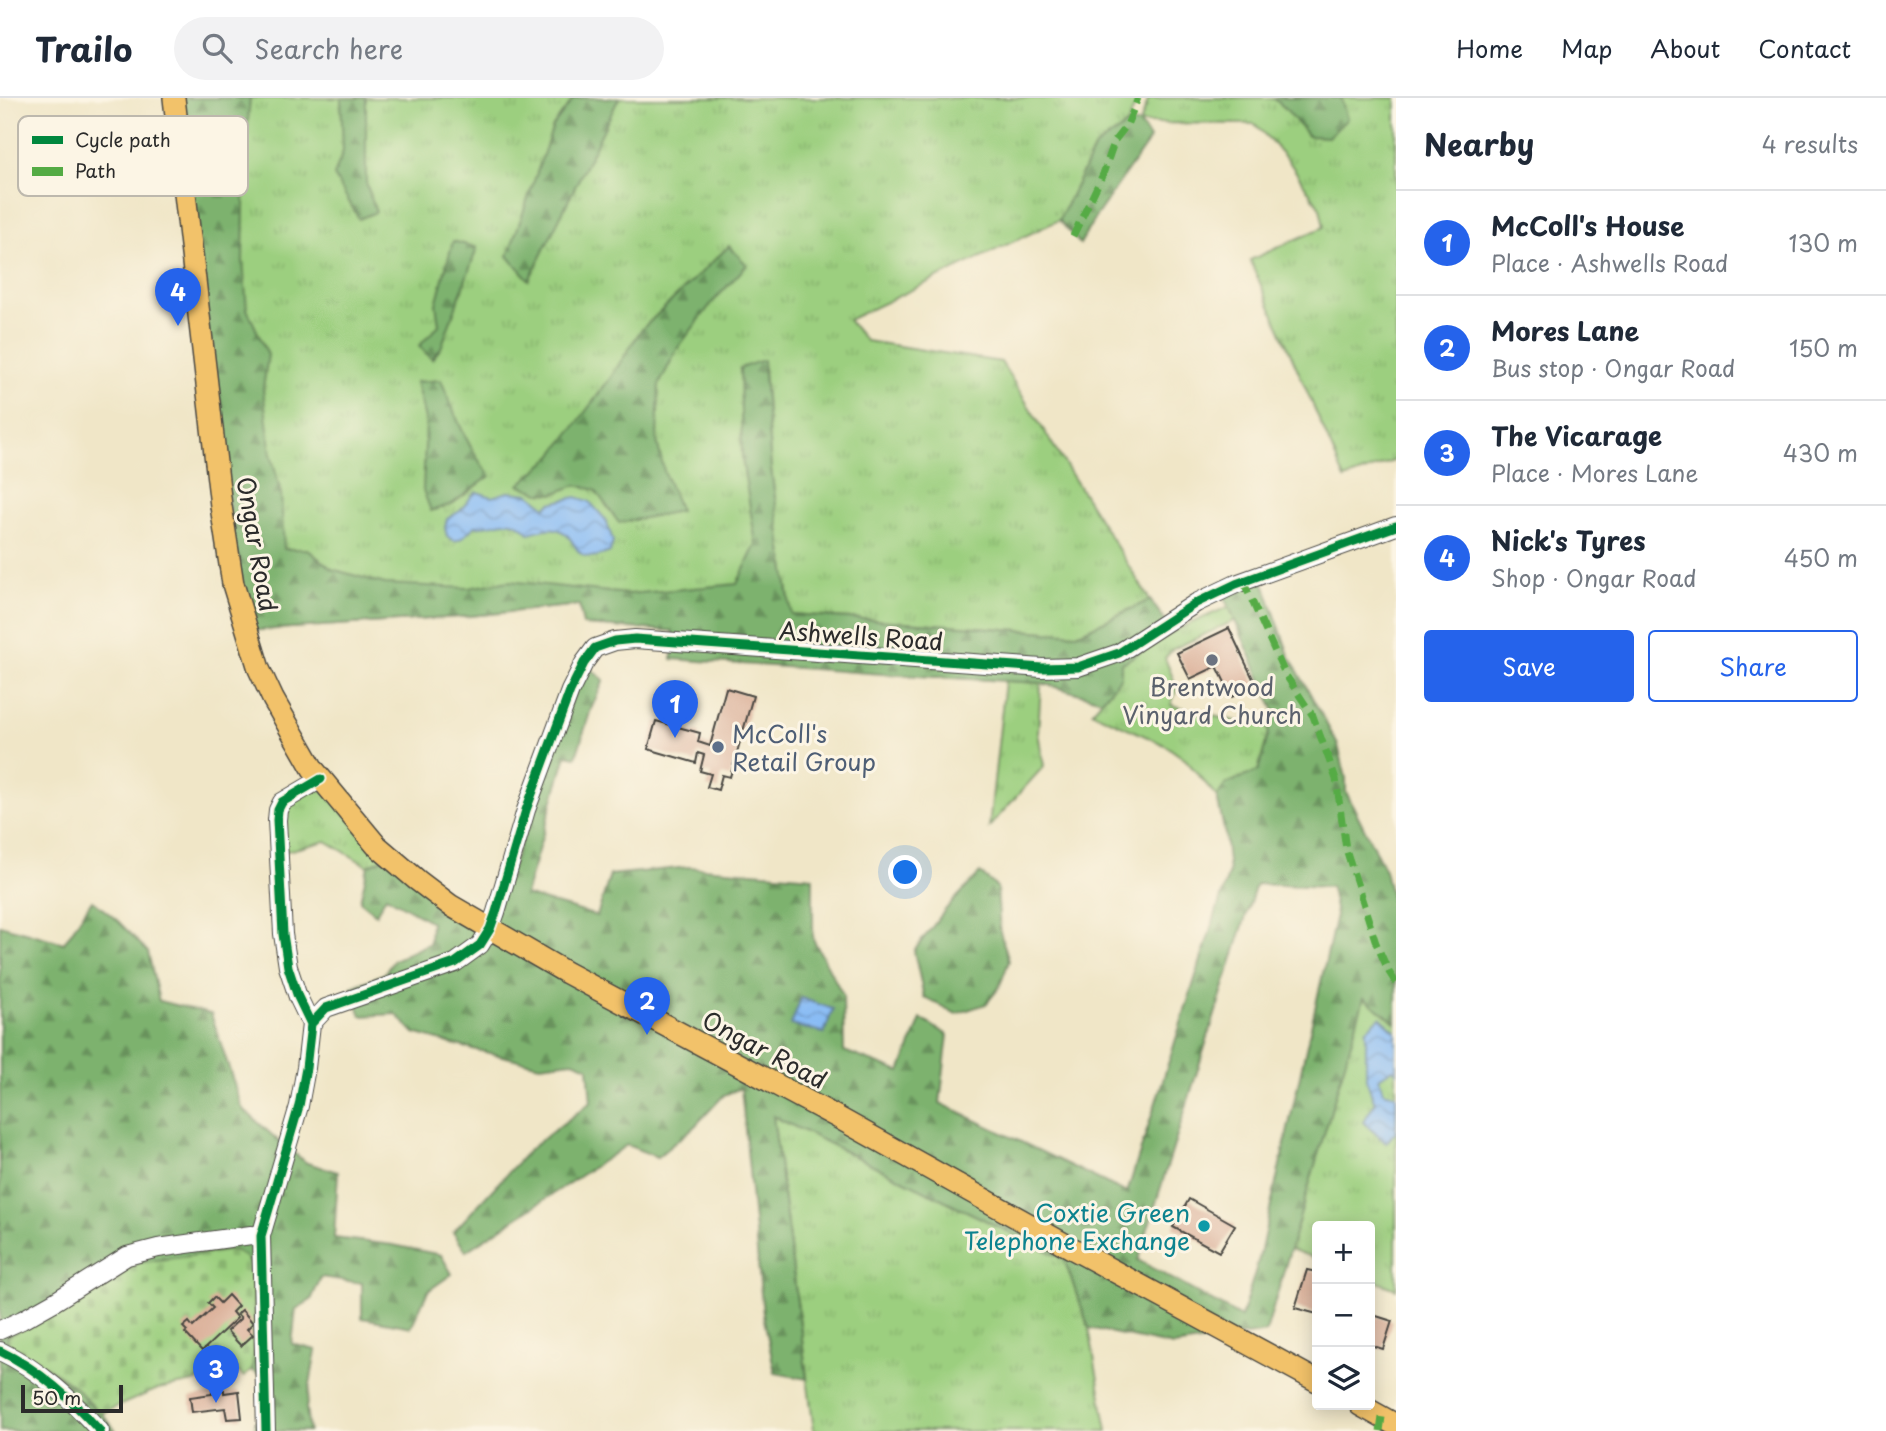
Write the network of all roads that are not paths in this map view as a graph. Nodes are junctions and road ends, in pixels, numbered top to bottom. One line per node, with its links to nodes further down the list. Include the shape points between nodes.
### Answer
1 (174, 98): 2 (main road, Ongar Road)
2 (176, 116)
3 (185, 196): 5 (main road, Ongar Road, via 233,584 259,669)
4 (1396, 526): 6 (street, Ashwells Road, via 1236,584 1196,603 1119,653 1078,667 635,639 595,648 570,691 526,810)
5 (321, 779): 6 (main road, Ongar Road, via 382,850 450,905); 7 (street, via 282,802 277,820 283,934)
6 (490, 929): 8 (street, via 480,945 455,963); 13 (main road, Ongar Road)
7 (300, 1001): 8 (street); 9 (street)
8 (326, 1008): 9 (street)
9 (311, 1024): 10 (street, via 299,1106)
10 (261, 1236): 11 (street, via 127,1256); 17 (street)
11 (0, 1330)
12 (0, 1351): 16 (street, via 49,1381)
13 (1312, 1378)
14 (1369, 1410): 15 (main road)
15 (1396, 1425)
16 (100, 1431)
17 (266, 1431)

